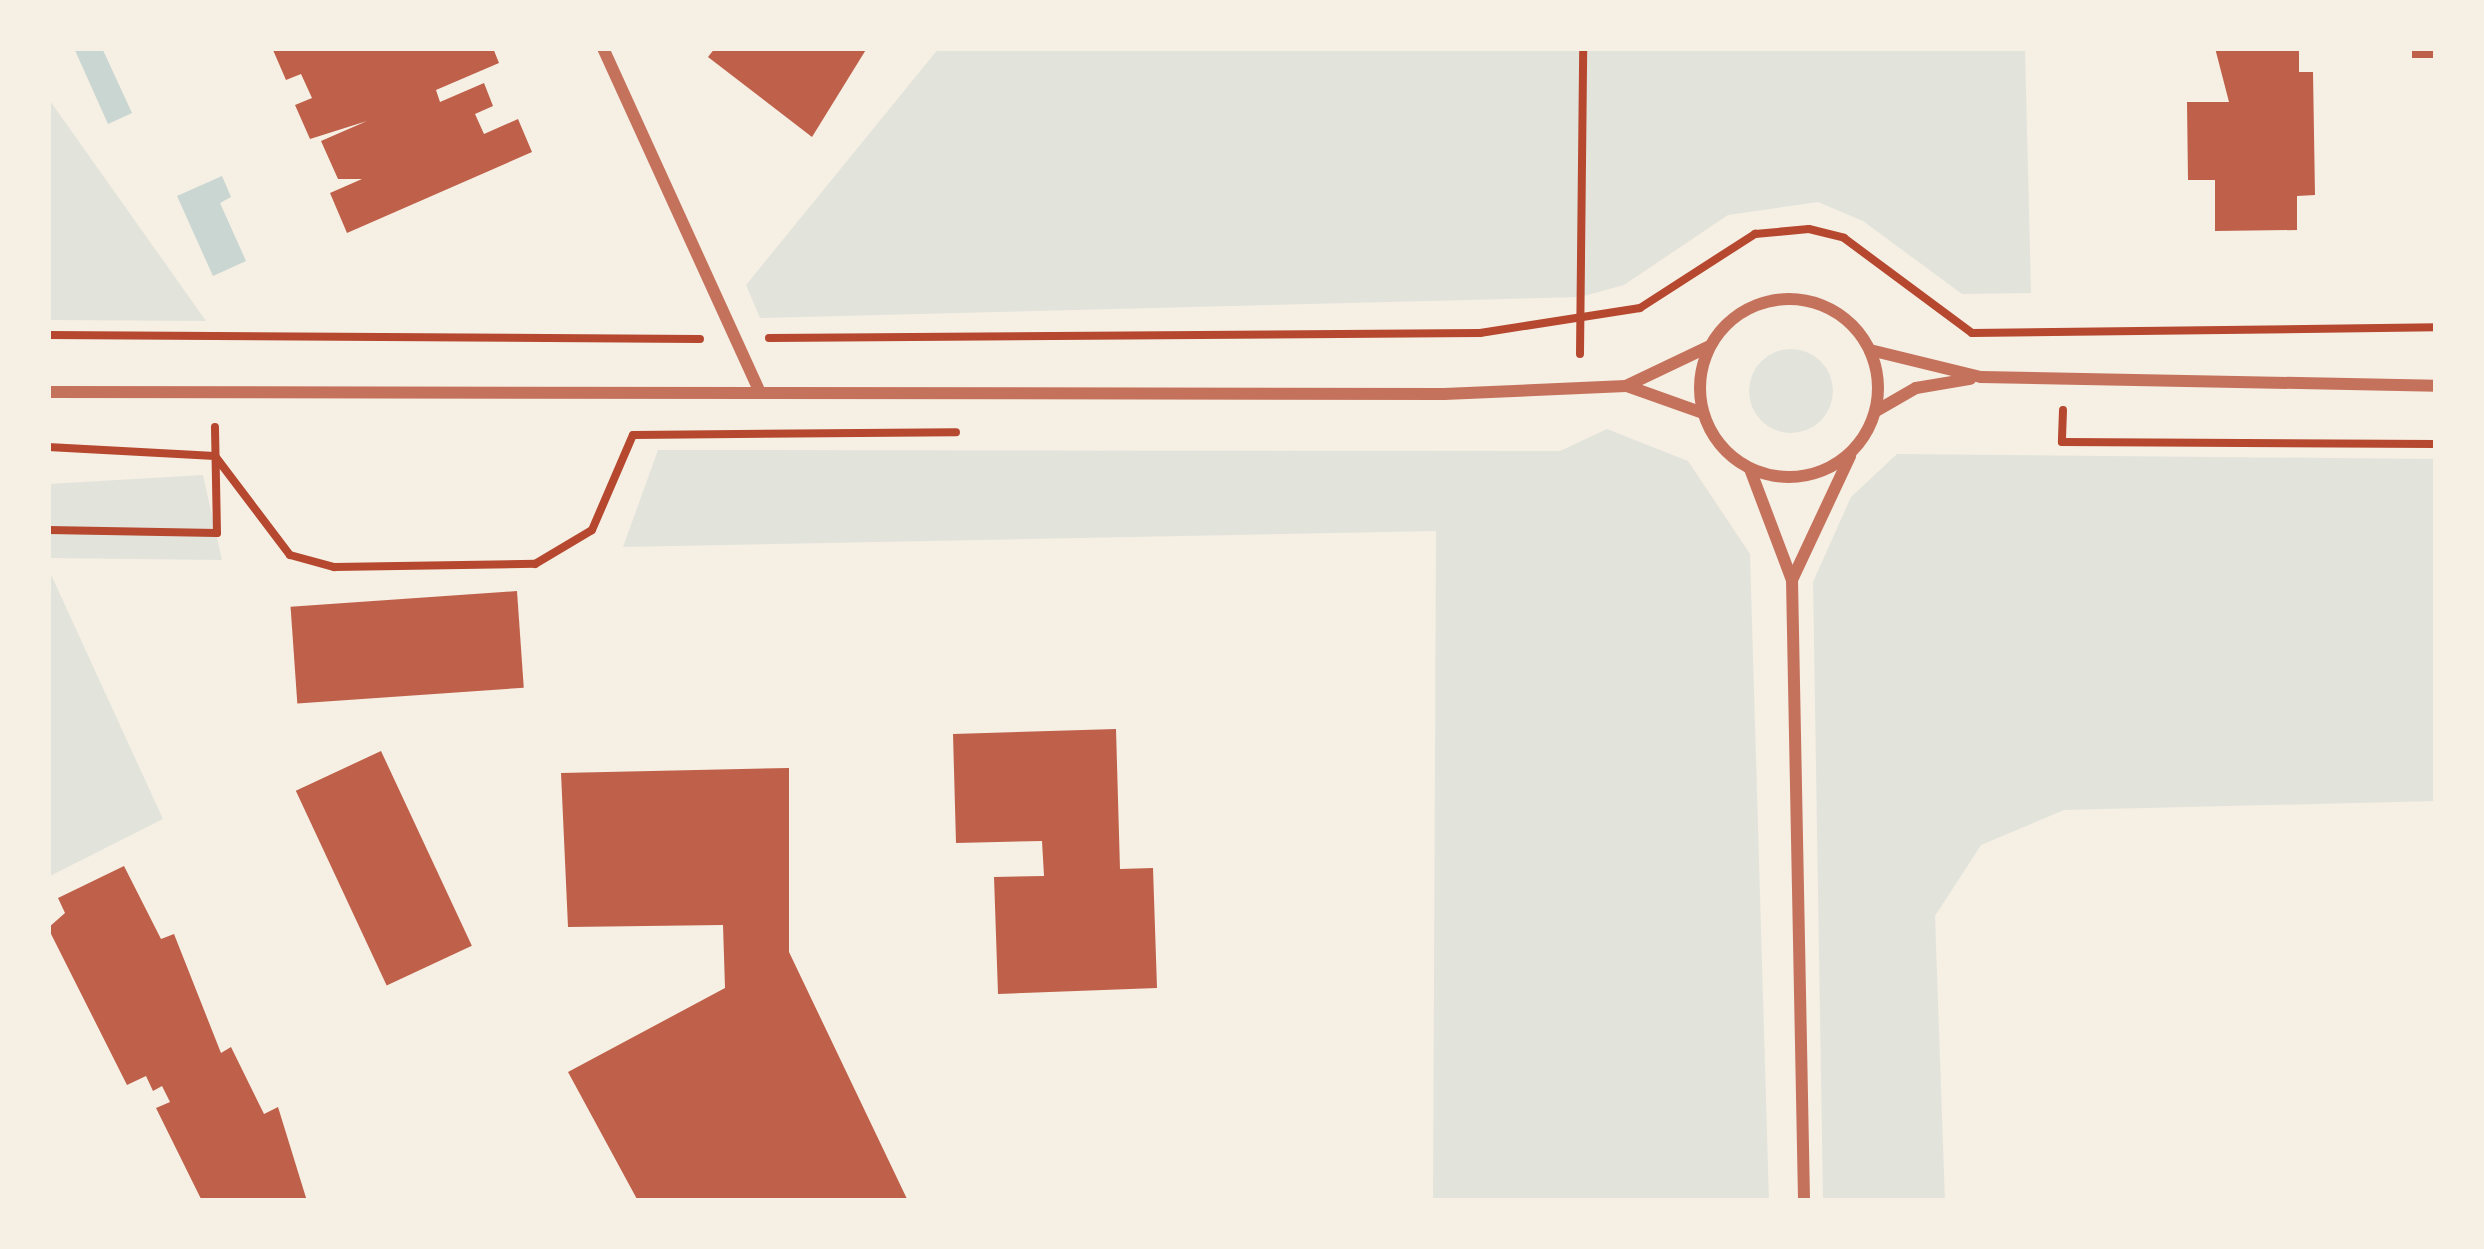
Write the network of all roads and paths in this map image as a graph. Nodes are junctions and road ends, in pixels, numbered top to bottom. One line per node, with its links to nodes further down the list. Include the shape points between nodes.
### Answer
1 (603, 48): 8 (street)
2 (1583, 48): 3 (path)
3 (1585, 322): 5 (path, via 1640,308 1755,234 1809,229 1844,238 1972,333); 8 (path, via 1480,333); 15 (path)
4 (2436, 326): 5 (path)
5 (2062, 330): 12 (path)
6 (48, 335): 7 (path)
7 (215, 338): 8 (path); 16 (path)
8 (736, 339): 18 (street)
9 (1710, 346): 10 (street, via 1750,308 1805,300); 13 (street); 20 (street)
10 (1870, 350): 11 (street); 19 (street)
11 (1981, 377): 12 (street); 19 (street, via 1916,388)
12 (2065, 382): 14 (street); 22 (path, via 2062,442)
13 (1626, 386): 15 (street); 20 (street)
14 (2436, 386)
15 (1575, 389): 18 (street)
16 (215, 391): 17 (street); 18 (street); 25 (path)
17 (48, 392)
18 (760, 393)
19 (1876, 411): 24 (street)
20 (1703, 413): 26 (street)
21 (968, 432): 25 (path, via 633,435 592,530 535,564 334,567 290,555)
22 (2436, 444)
23 (48, 447): 25 (path)
24 (1852, 451): 26 (street, via 1804,476); 28 (street)
25 (215, 456): 27 (path, via 217,532)
26 (1750, 469): 28 (street)
27 (48, 530)
28 (1792, 580): 29 (street)
29 (1804, 1201)

